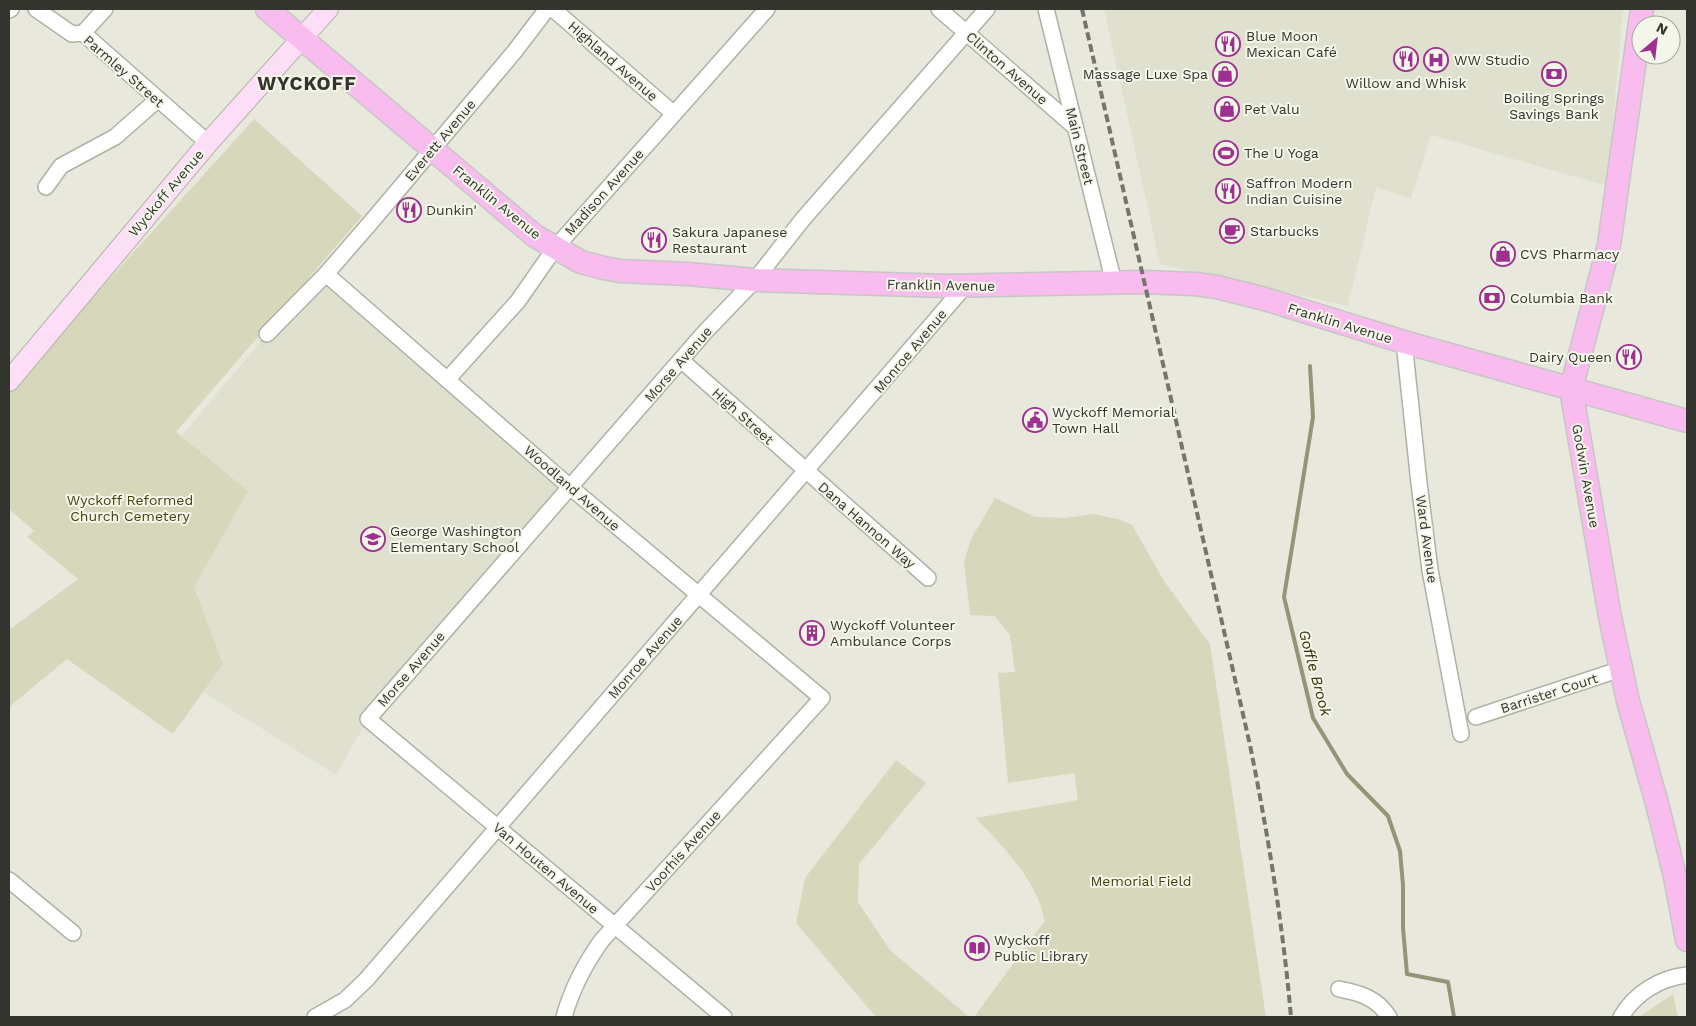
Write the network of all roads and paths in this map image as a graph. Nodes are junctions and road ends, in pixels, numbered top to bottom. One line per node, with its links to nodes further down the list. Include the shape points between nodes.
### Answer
1 (36, 9): 12 (street, Parmley Street, via 72,34)
2 (105, 9): 12 (street)
3 (267, 9): 14 (main road, Franklin Avenue)
4 (328, 9): 14 (main road, Wyckoff Avenue)
5 (547, 9): 19 (street, Everett Avenue)
6 (553, 9): 16 (street, Highland Avenue)
7 (767, 9): 16 (street, Madison Avenue)
8 (939, 9): 13 (street, Clinton Avenue)
9 (987, 9): 13 (street, Morse Avenue)
10 (1046, 9): 17 (street, Main Street)
11 (1642, 9): 31 (main road, Godwin Avenue, via 1609,245)
12 (83, 33): 15 (street, Parmley Street)
13 (966, 33): 17 (street, Clinton Avenue); 23 (street, Morse Avenue)
14 (302, 39): 18 (main road, Wyckoff Avenue); 19 (main road, Franklin Avenue)
15 (157, 100): 18 (street, Parmley Street); 20 (street, via 115,137 61,166)
16 (674, 114): 21 (street, Madison Avenue)
17 (1075, 127): 24 (street, Main Street)
18 (208, 143): 30 (main road, Wyckoff Avenue)
19 (432, 149): 21 (main road, Franklin Avenue, via 535,236); 22 (street, Everett Avenue)
20 (46, 187)
21 (555, 248): 23 (main road, Franklin Avenue, via 581,262 620,271); 29 (street, Madison Avenue, via 518,300)
22 (326, 274): 26 (street, Everett Avenue); 29 (street, Woodland Avenue)
23 (755, 280): 25 (main road, Franklin Avenue); 28 (street, Morse Avenue)
24 (1114, 283): 25 (main road, Franklin Avenue); 27 (main road, Franklin Avenue, via 1173,282 1217,287)
25 (965, 286): 33 (street, Monroe Avenue)
26 (267, 334)
27 (1404, 342): 31 (main road, Franklin Avenue); 41 (street, Ward Avenue, via 1430,570)
28 (681, 360): 33 (street, High Street); 34 (street, Morse Avenue)
29 (447, 380): 34 (street, Woodland Avenue)
30 (9, 381)
31 (1571, 389): 32 (main road, Franklin Avenue); 37 (main road, Godwin Avenue)
32 (1687, 421)
33 (806, 471): 35 (street, Dana Hannon Way); 36 (street, Monroe Avenue)
34 (570, 487): 36 (street, Woodland Avenue); 40 (street, Morse Avenue)
35 (928, 578)
36 (698, 596): 38 (street, Woodland Avenue); 42 (street, Monroe Avenue)
37 (1621, 669): 39 (street, Barrister Court); 46 (main road, Godwin Avenue, via 1662,825)
38 (822, 698): 44 (street, Voorhis Avenue)
39 (1476, 717)
40 (368, 719): 42 (street, Van Houten Avenue)
41 (1461, 734)
42 (498, 828): 44 (street, Van Houten Avenue); 49 (street, Monroe Avenue, via 366,980 345,1000)
43 (9, 880): 45 (street)
44 (615, 926): 50 (street, Voorhis Avenue, via 587,960 577,978); 51 (street, Van Houten Avenue)
45 (73, 933)
46 (1687, 940)
47 (1687, 975): 53 (street, via 1647,989)
48 (1339, 989): 52 (street, via 1370,998)
49 (315, 1017)
50 (564, 1017)
51 (724, 1017)
52 (1389, 1017)
53 (1621, 1017)

